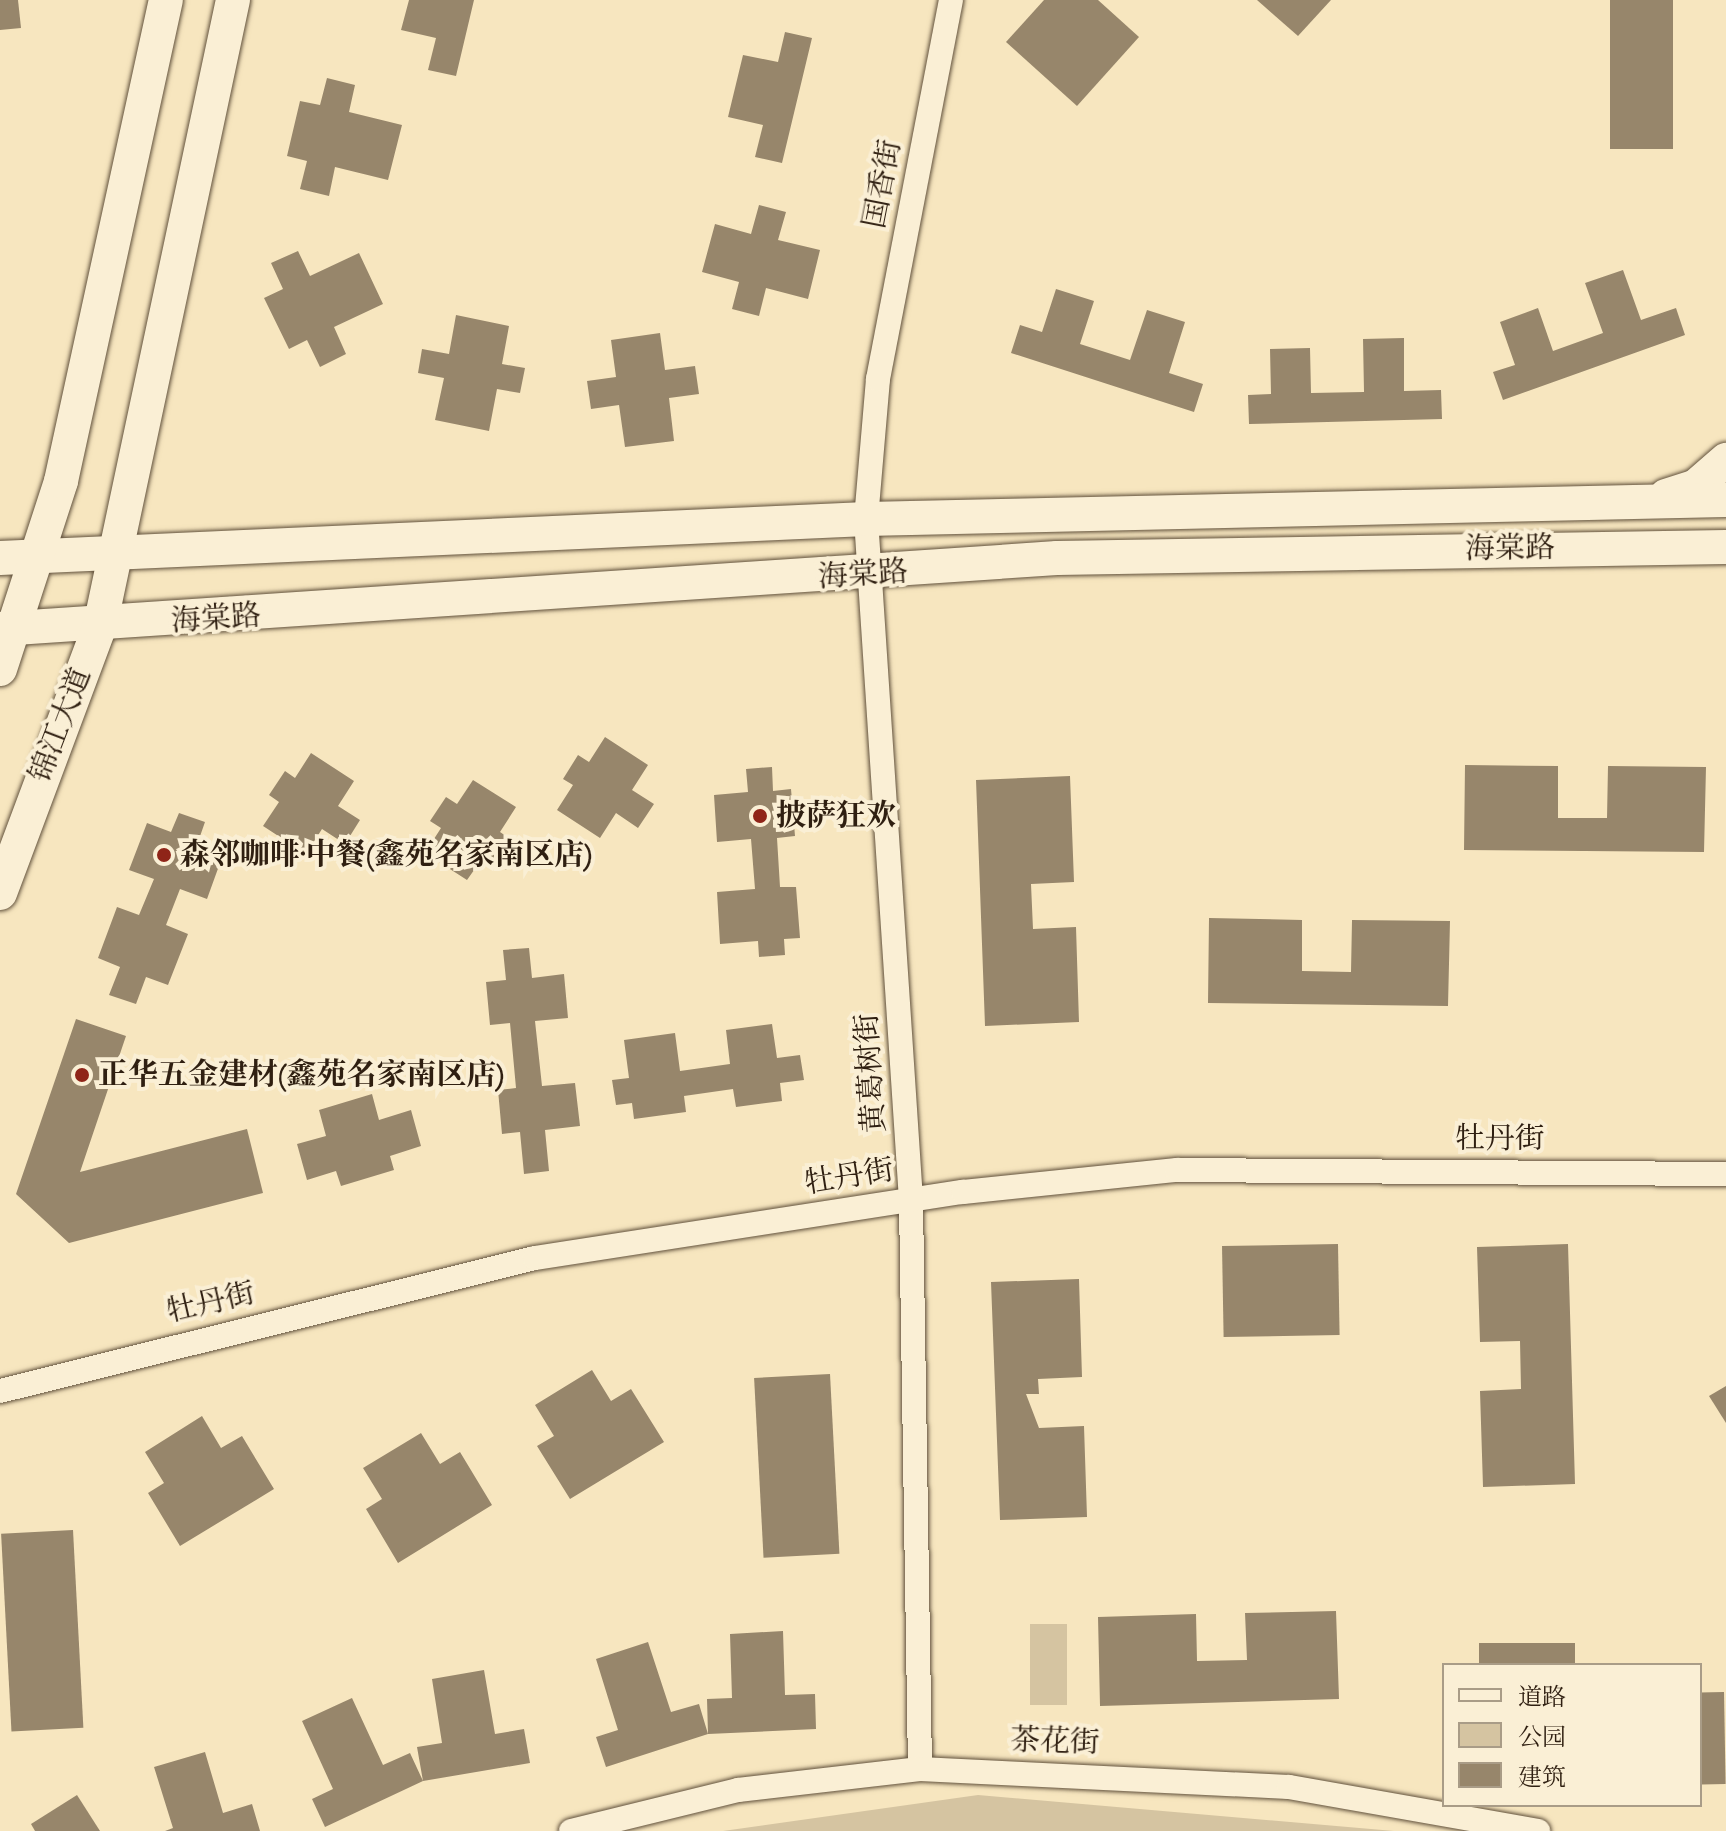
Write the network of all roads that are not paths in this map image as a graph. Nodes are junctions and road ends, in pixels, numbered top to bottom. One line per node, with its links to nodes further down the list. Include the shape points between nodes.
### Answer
1 (166, 0): 10 (main road)
2 (233, 0): 9 (main road, 锦江大道)
3 (951, 0): 7 (street, 国香街, via 878,379)
4 (1726, 460): 6 (main road, via 1696,486)
5 (1726, 500): 6 (main road, 海棠路)
6 (1632, 505): 7 (main road, 海棠路)
7 (866, 519): 9 (main road, 海棠路); 12 (street, 黄葛树街)
8 (1726, 547): 12 (main road, 海棠路, via 1261,551)
9 (118, 556): 10 (main road, 海棠路); 13 (main road, 锦江大道)
10 (41, 557): 11 (main road, 海棠路); 14 (main road)
11 (0, 558)
12 (872, 575): 13 (main road, 海棠路); 18 (street, 黄葛树街)
13 (100, 626): 14 (main road, 海棠路); 16 (main road, 锦江大道)
14 (7, 629): 15 (main road)
15 (0, 669)
16 (0, 893)
17 (1726, 1174): 18 (street, 牡丹街, via 1177,1170)
18 (911, 1200): 19 (street, 牡丹街, via 535,1258); 20 (street, 黄葛树街)
19 (0, 1391)
20 (920, 1769): 21 (street, 茶花街, via 738,1790); 22 (street, 茶花街, via 1289,1787)
21 (571, 1831)
22 (1538, 1831)

